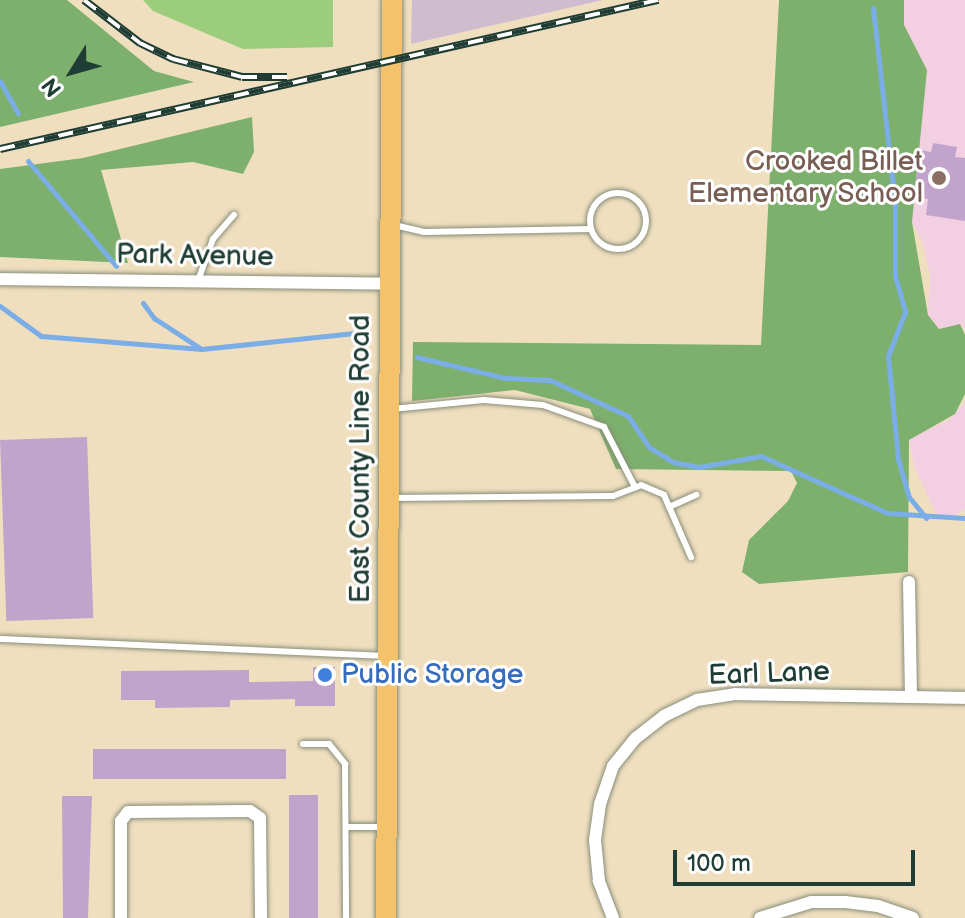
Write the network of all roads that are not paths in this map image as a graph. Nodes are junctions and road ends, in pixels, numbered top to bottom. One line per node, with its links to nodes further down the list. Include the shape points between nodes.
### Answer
1 (392, 0): 3 (main road, East County Line Road)
2 (234, 215): 5 (lane, via 213,239)
3 (390, 225): 4 (lane, via 424,232); 7 (main road, East County Line Road)
4 (591, 229): 4 (lane, via 596,204 611,194 629,196 645,215 643,234 620,249 602,244)
5 (199, 278): 6 (street, Park Avenue); 7 (street, Park Avenue)
6 (0, 279)
7 (390, 284): 8 (main road, East County Line Road)
8 (389, 409): 9 (lane, via 484,400 543,405 604,427); 11 (main road, East County Line Road)
9 (635, 487): 11 (lane, via 613,496); 12 (lane, via 664,495)
10 (696, 495): 12 (lane)
11 (389, 498): 16 (main road, East County Line Road)
12 (669, 507): 13 (lane)
13 (691, 557)
14 (909, 582): 17 (street)
15 (0, 639): 16 (lane)
16 (388, 656): 21 (main road, East County Line Road)
17 (911, 697): 18 (street, Earl Lane); 26 (street, Earl Lane, via 735,694 697,700 664,716 613,766 600,804 595,840 599,881)
18 (965, 698)
19 (303, 744): 20 (lane, via 329,744 339,750 345,764)
20 (346, 827): 21 (lane); 24 (lane)
21 (387, 827): 25 (main road, East County Line Road)
22 (121, 918): 23 (street, via 121,821 128,812 250,811 260,818)
23 (261, 918)
24 (346, 918)
25 (386, 918)
26 (613, 918)
27 (760, 918): 28 (street, via 811,902 845,902)
28 (913, 918)

